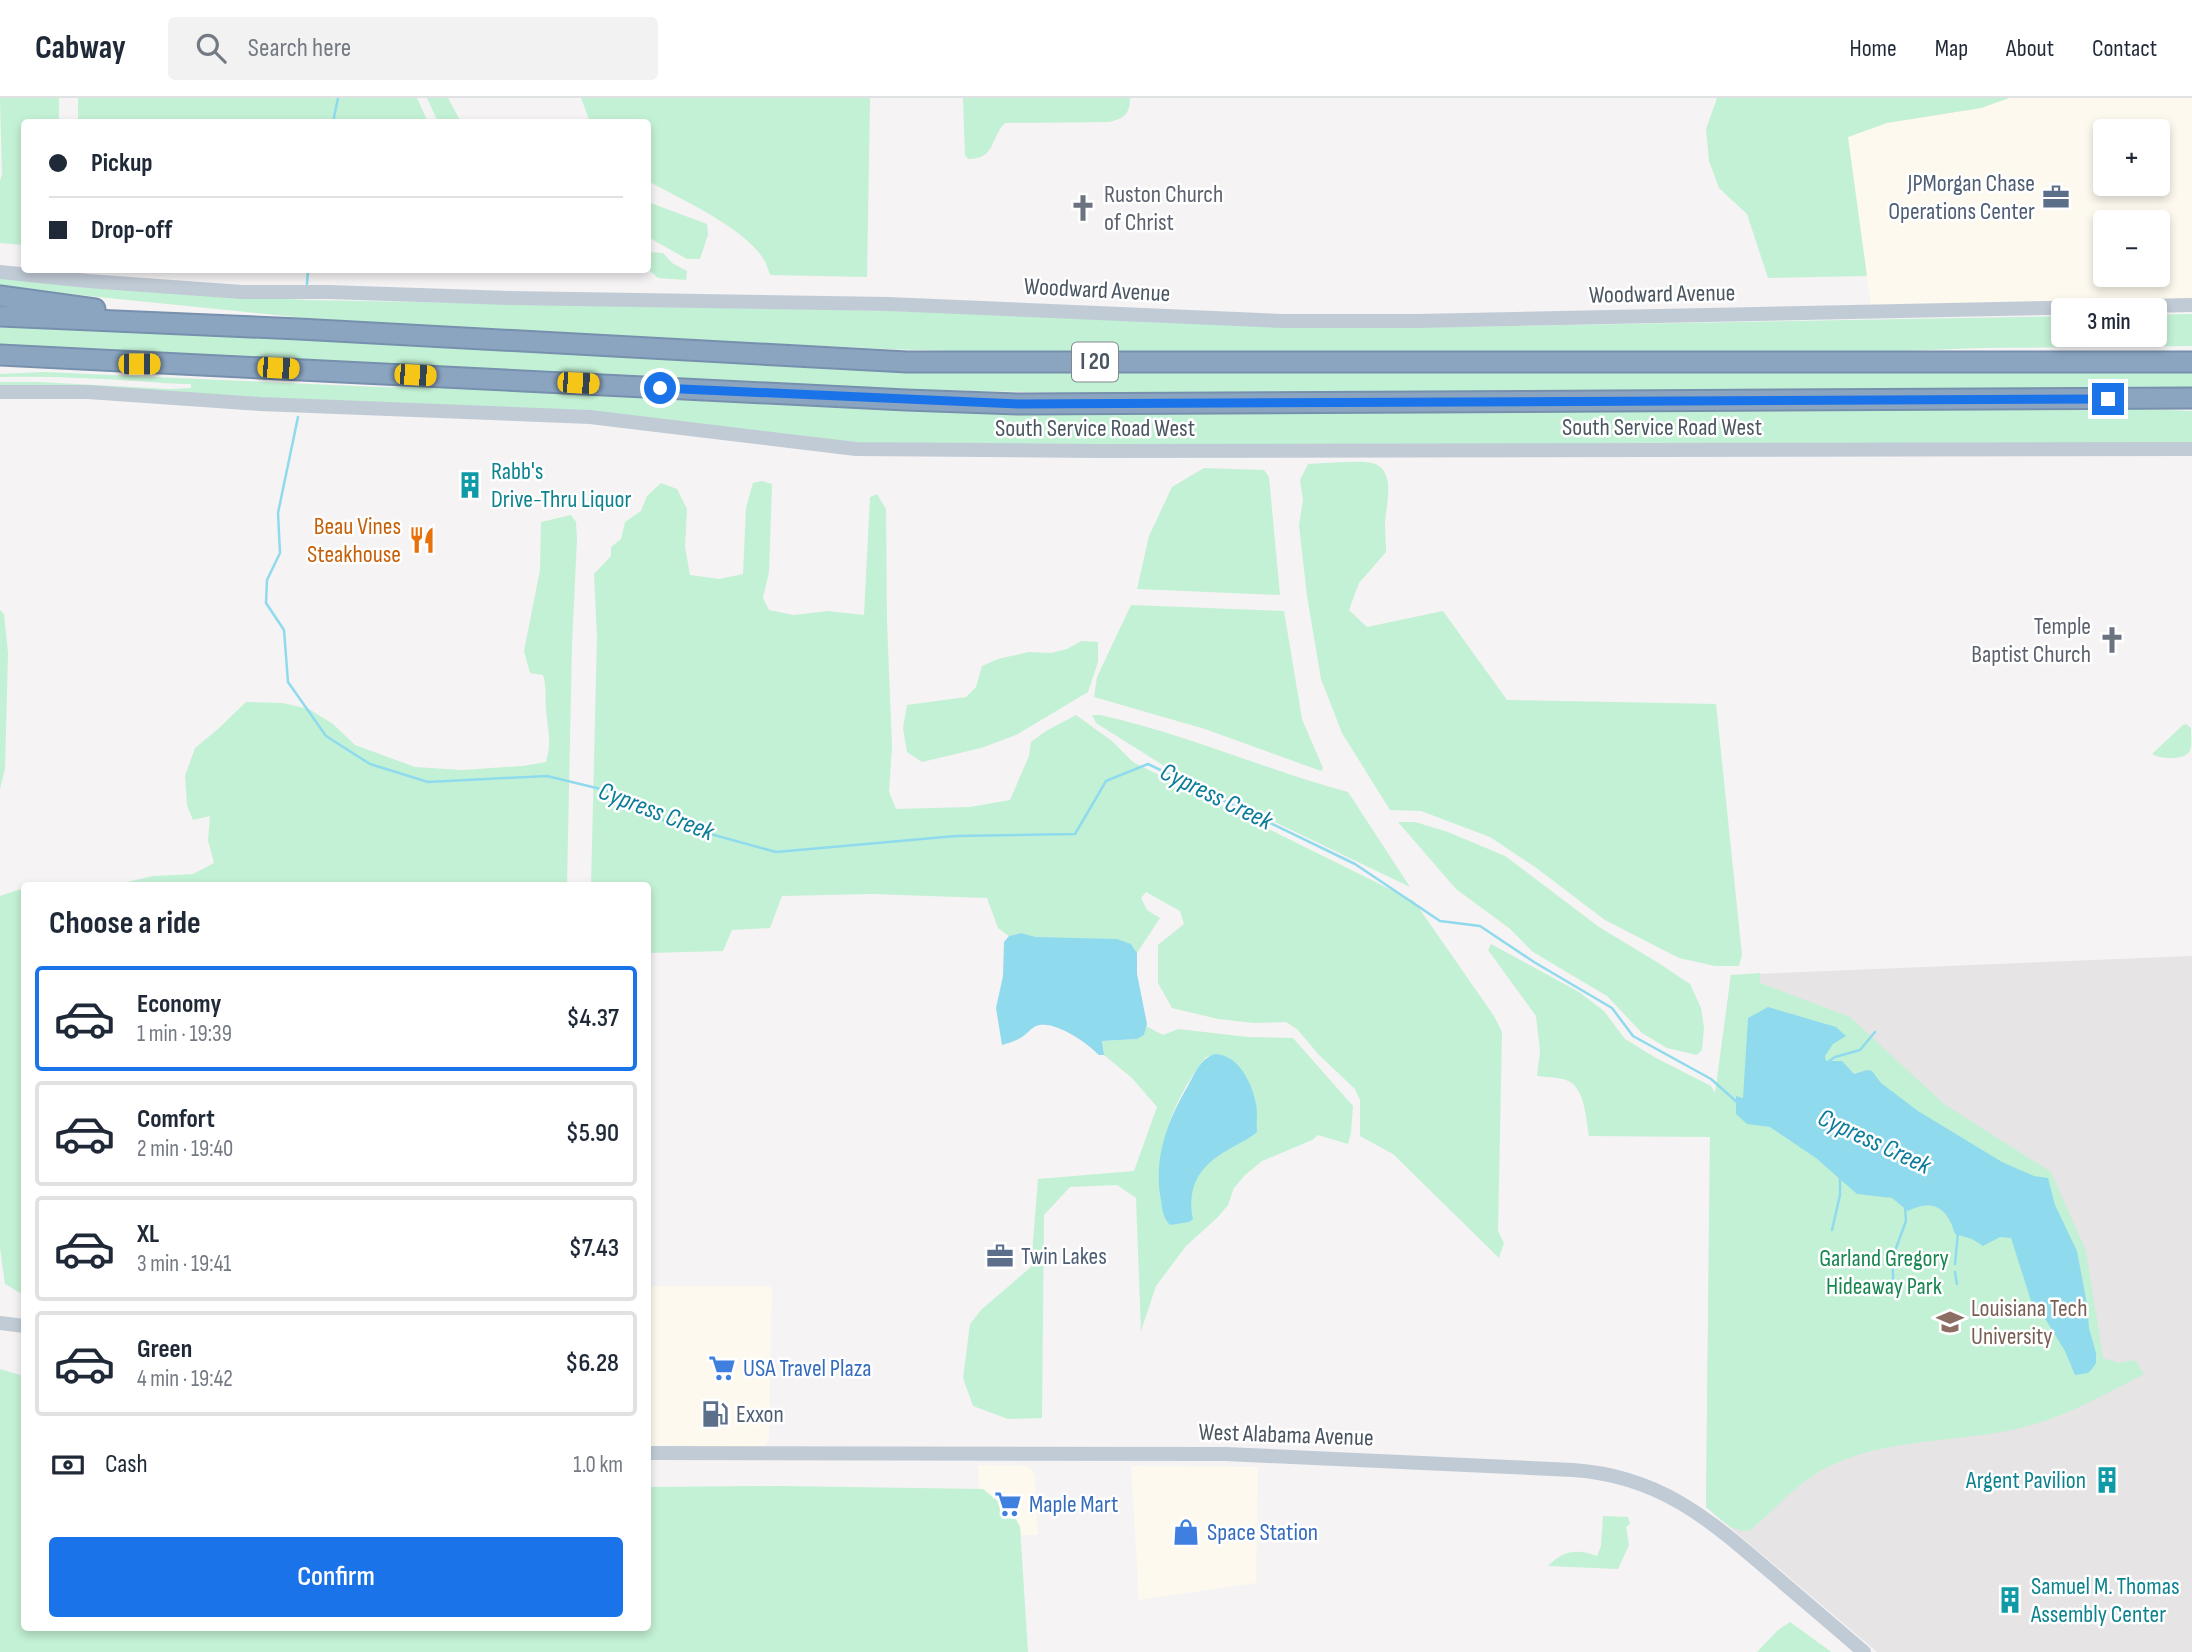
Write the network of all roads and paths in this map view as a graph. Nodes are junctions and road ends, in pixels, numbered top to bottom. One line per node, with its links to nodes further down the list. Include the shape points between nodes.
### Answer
1 (0, 272): 3 (main road, Woodward Avenue, via 242,292 888,304 1283,321)
2 (0, 296): 5 (highway)
3 (2192, 305)
4 (0, 316): 5 (highway, I 20)
5 (224, 325): 7 (highway, I 20, via 907,362)
6 (0, 355): 8 (highway, I 20)
7 (2192, 362)
8 (188, 364): 9 (highway); 11 (highway, I 20, via 1018,404)
9 (0, 366)
10 (0, 391): 12 (main road, South Service Road West, via 590,417 856,449)
11 (2192, 398)
12 (2192, 449)
13 (0, 1323): 14 (main road)
14 (21, 1326)
15 (651, 1453): 16 (main road, West Alabama Avenue, via 1226,1454 1604,1473 1659,1491 1700,1514)
16 (1864, 1652)

